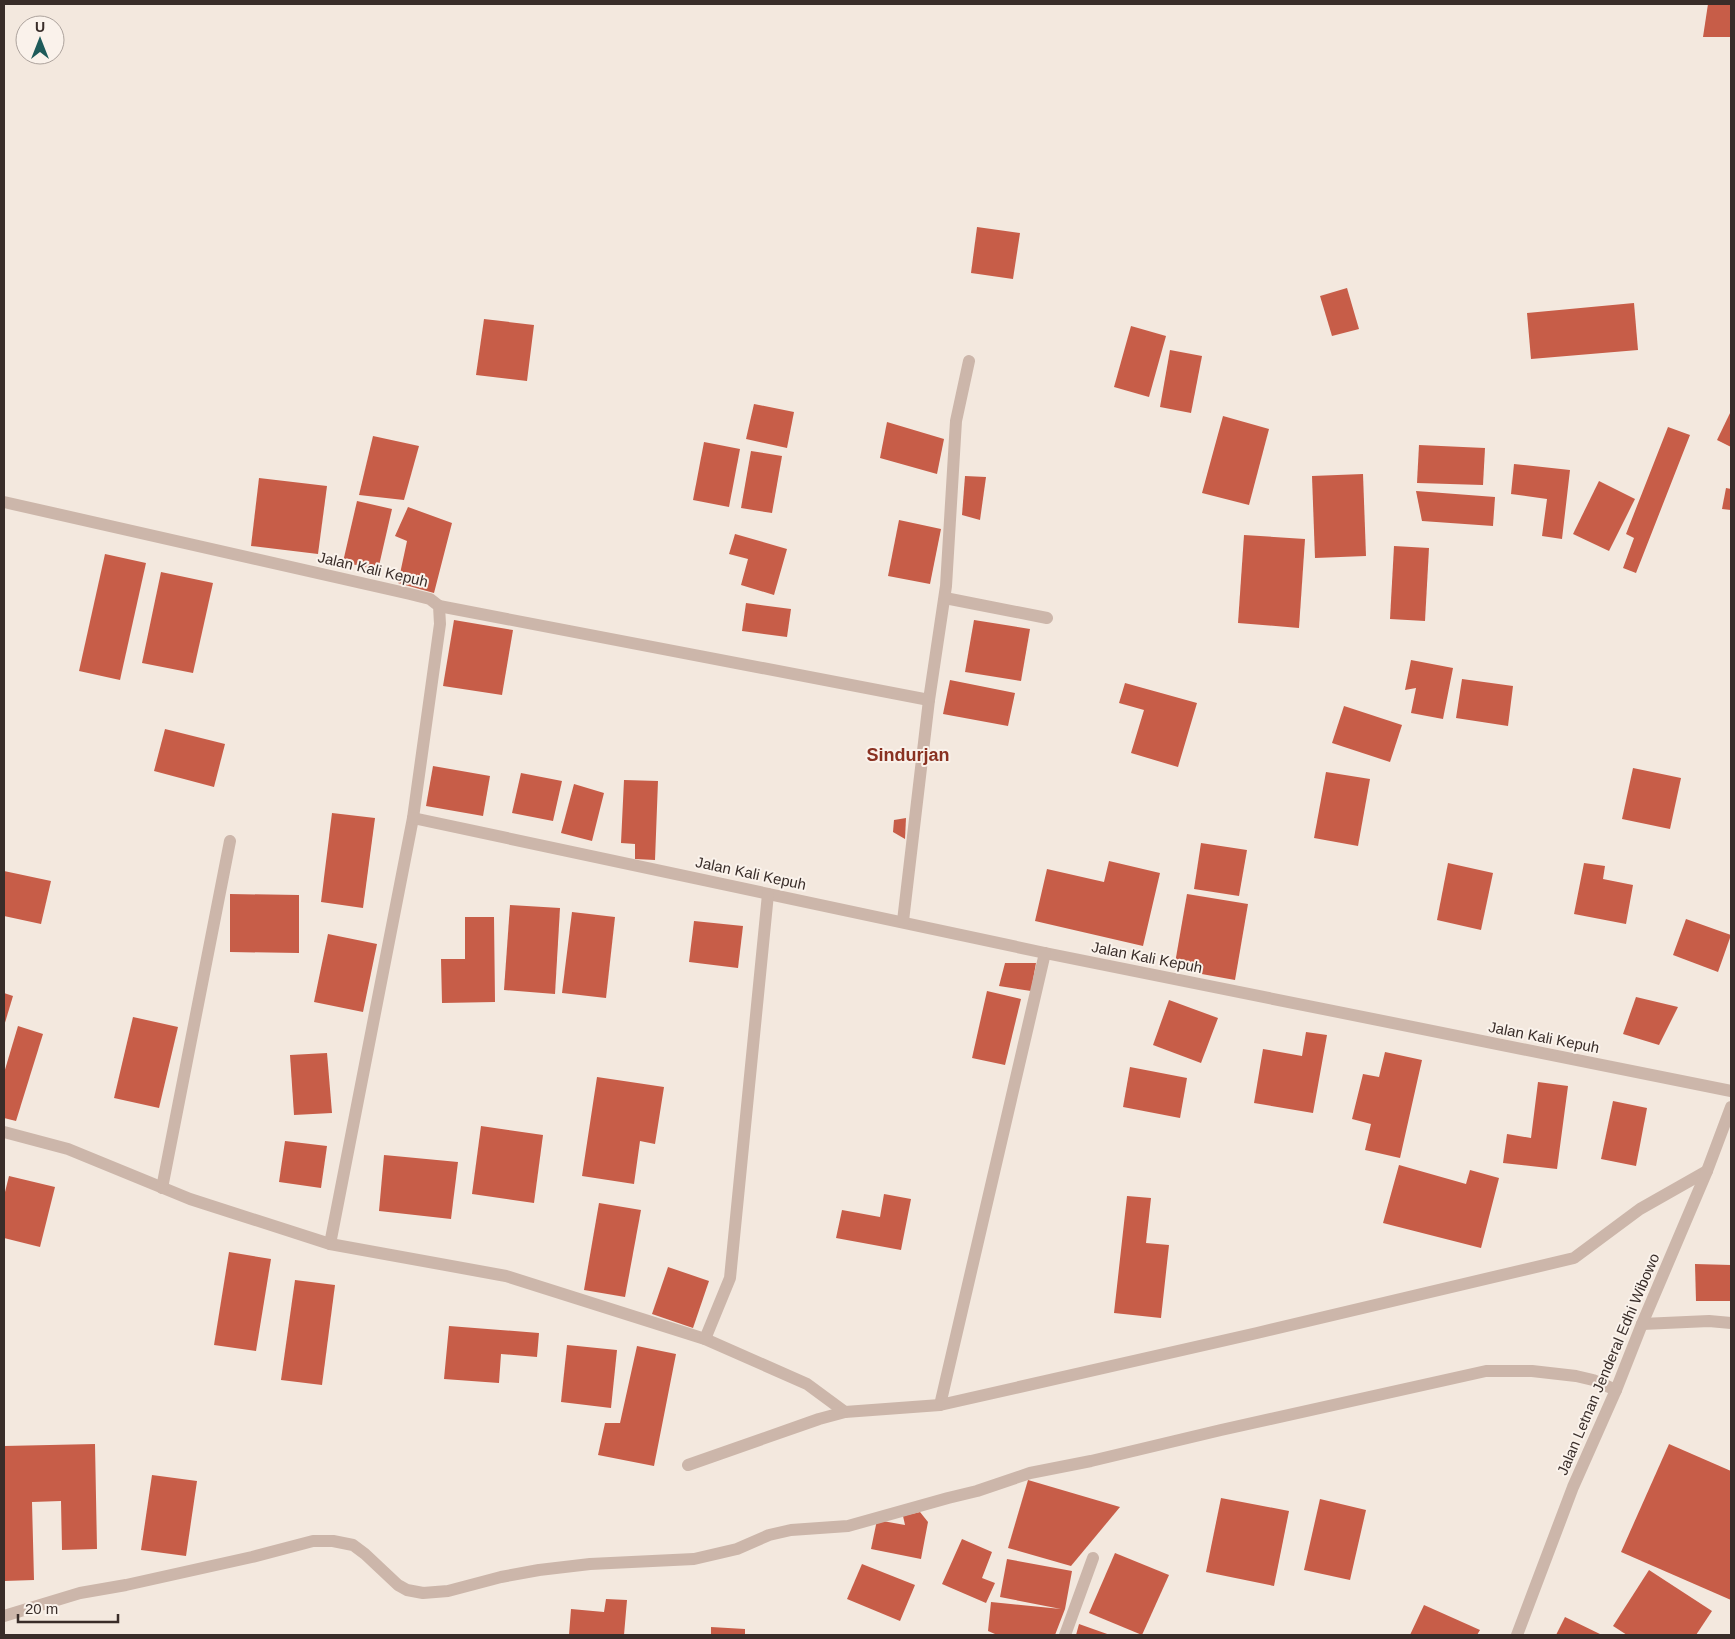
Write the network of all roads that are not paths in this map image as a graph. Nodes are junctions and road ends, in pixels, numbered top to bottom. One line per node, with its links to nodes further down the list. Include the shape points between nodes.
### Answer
1 (969, 361): 3 (street, via 956,421)
2 (4, 502): 4 (street, Jalan Kali Kepuh, via 410,594 430,599)
3 (945, 598): 5 (street); 6 (street)
4 (439, 606): 6 (street); 7 (street, Jalan Kali Kepuh, via 440,624)
5 (1047, 618)
6 (929, 700): 10 (street)
7 (413, 818): 9 (street, Jalan Kali Kepuh); 17 (street)
8 (230, 842): 16 (street)
9 (768, 894): 10 (street, Jalan Kali Kepuh); 20 (street, via 730,1278)
10 (903, 921): 11 (street, Jalan Kali Kepuh)
11 (1045, 953): 12 (street, Jalan Kali Kepuh); 22 (street)
12 (1731, 1092)
13 (1731, 1107): 15 (street, Jalan Letnan Jenderal Edhi Wibowo)
14 (4, 1132): 16 (street, via 68,1149)
15 (1707, 1172): 19 (street, Jalan Letnan Jenderal Edhi Wibowo); 22 (street, via 1640,1209 1574,1258)
16 (162, 1188): 17 (street)
17 (330, 1244): 20 (street, via 506,1276)
18 (1731, 1323): 19 (street)
19 (1642, 1324): 21 (street, Jalan Letnan Jenderal Edhi Wibowo)
20 (705, 1339): 23 (street, via 807,1384)
21 (1616, 1390): 26 (street, via 1576,1376 1486,1372 1030,1473 977,1492 848,1526 791,1530 769,1535 737,1549 694,1559 539,1570 448,1591 423,1593 398,1585 353,1545 314,1542 80,1593); 28 (street, Jalan Letnan Jenderal Edhi Wibowo, via 1573,1487)
22 (940, 1405): 23 (street)
23 (845, 1412): 24 (street)
24 (688, 1465)
25 (1093, 1558): 27 (street)
26 (4, 1616)
27 (1065, 1635)
28 (1517, 1635)

